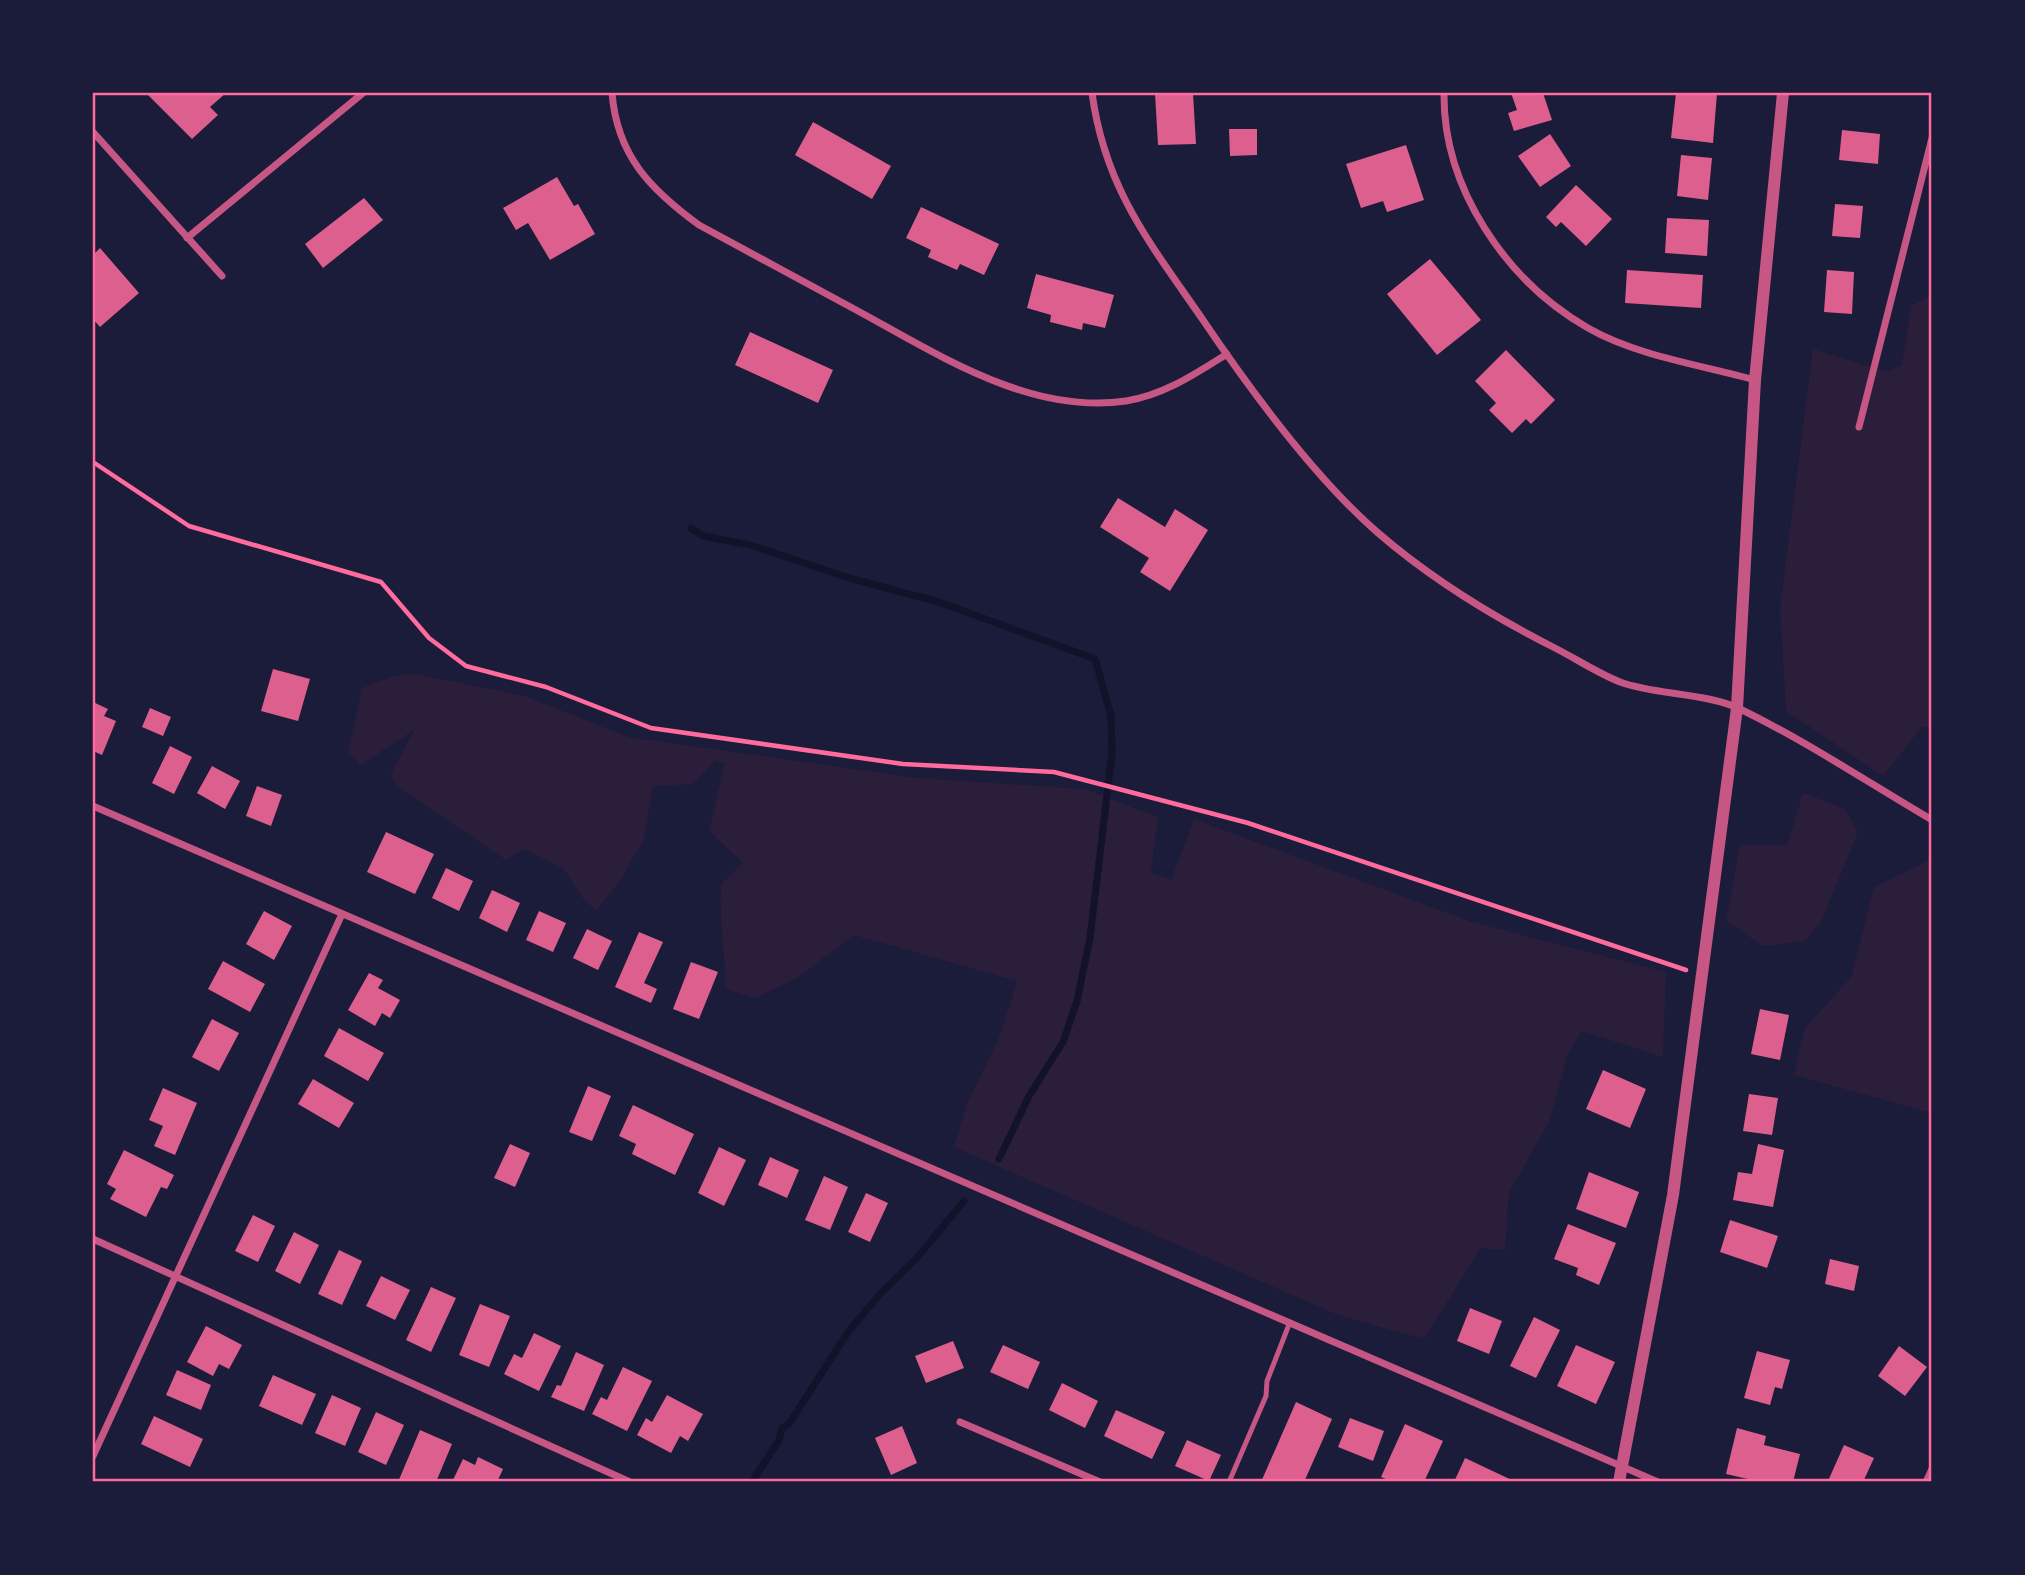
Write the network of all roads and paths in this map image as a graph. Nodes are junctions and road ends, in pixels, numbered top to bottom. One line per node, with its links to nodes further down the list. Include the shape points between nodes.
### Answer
1 (363, 93): 8 (street)
2 (612, 93): 10 (street, via 614,113 631,158 660,197 699,225 955,363 1017,389 1071,402 1126,401 1180,384)
3 (1092, 93): 10 (street, via 1097,134 1119,193)
4 (1444, 93): 11 (street, via 1444,125 1459,182 1488,232 1549,302 1589,328 1634,346)
5 (1785, 93): 11 (street)
6 (93, 132): 8 (street)
7 (1932, 138): 12 (street)
8 (187, 238): 9 (street)
9 (222, 276)
10 (1227, 354): 14 (street, via 1332,486 1375,531 1431,576 1521,631 1621,682)
11 (1755, 380): 14 (street)
12 (1859, 427)
13 (93, 462): 18 (path, via 189,526 381,582 429,638 466,666 546,687 651,728 903,764 1054,772 1248,823)
14 (1737, 708): 16 (street); 18 (street)
15 (93, 806): 17 (street)
16 (1932, 820)
17 (342, 914): 20 (street); 21 (street)
18 (1703, 975): 24 (street, via 1673,1195)
19 (93, 1239): 20 (street)
20 (177, 1277): 23 (street); 26 (street)
21 (1290, 1322): 24 (street); 28 (lane, via 1267,1381 1266,1396)
22 (960, 1422): 27 (street)
23 (93, 1456)
24 (1622, 1466): 29 (street); 30 (street)
25 (1932, 1469): 31 (street)
26 (630, 1482)
27 (1100, 1482)
28 (1229, 1482)
29 (1619, 1482)
30 (1658, 1482)
31 (1926, 1482)

